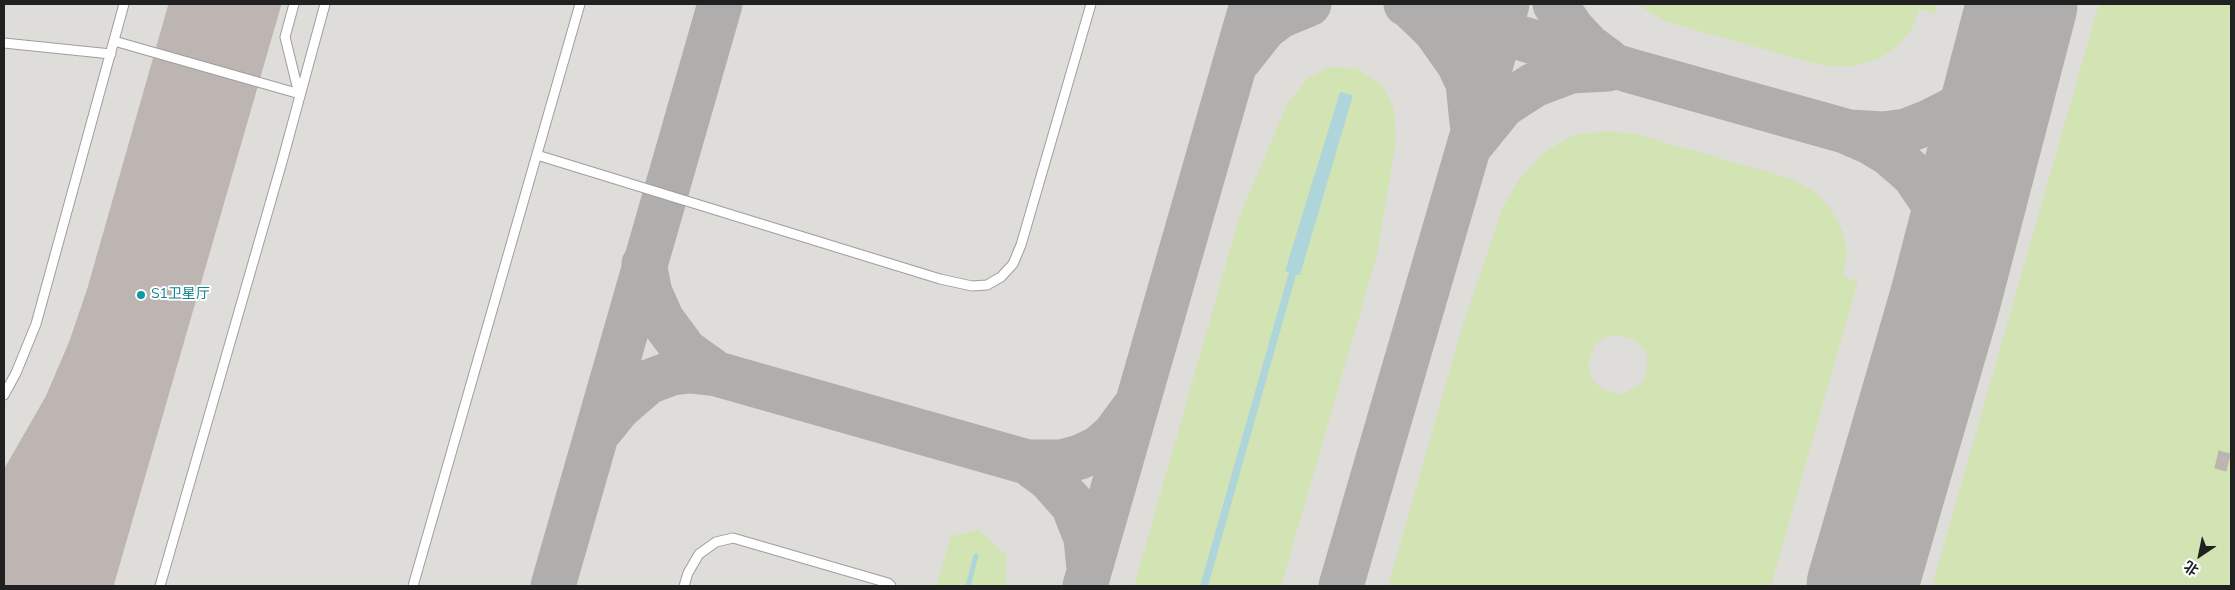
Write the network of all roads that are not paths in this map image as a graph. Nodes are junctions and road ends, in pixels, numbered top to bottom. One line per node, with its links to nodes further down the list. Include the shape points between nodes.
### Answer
1 (124, 4): 6 (lane)
2 (294, 4): 9 (lane, via 285,37)
3 (325, 4): 9 (lane)
4 (580, 4): 10 (lane)
5 (1090, 4): 10 (lane, via 1020,245 1013,264 1001,278 987,285 972,286 940,279)
6 (114, 41): 8 (lane); 9 (lane)
7 (4, 43): 8 (lane)
8 (111, 54): 11 (lane, via 36,324)
9 (300, 94): 12 (lane)
10 (537, 155): 13 (lane)
11 (4, 395)
12 (160, 586)
13 (413, 586)
14 (684, 586): 15 (lane, via 699,554 716,542 733,538)
15 (891, 586)

